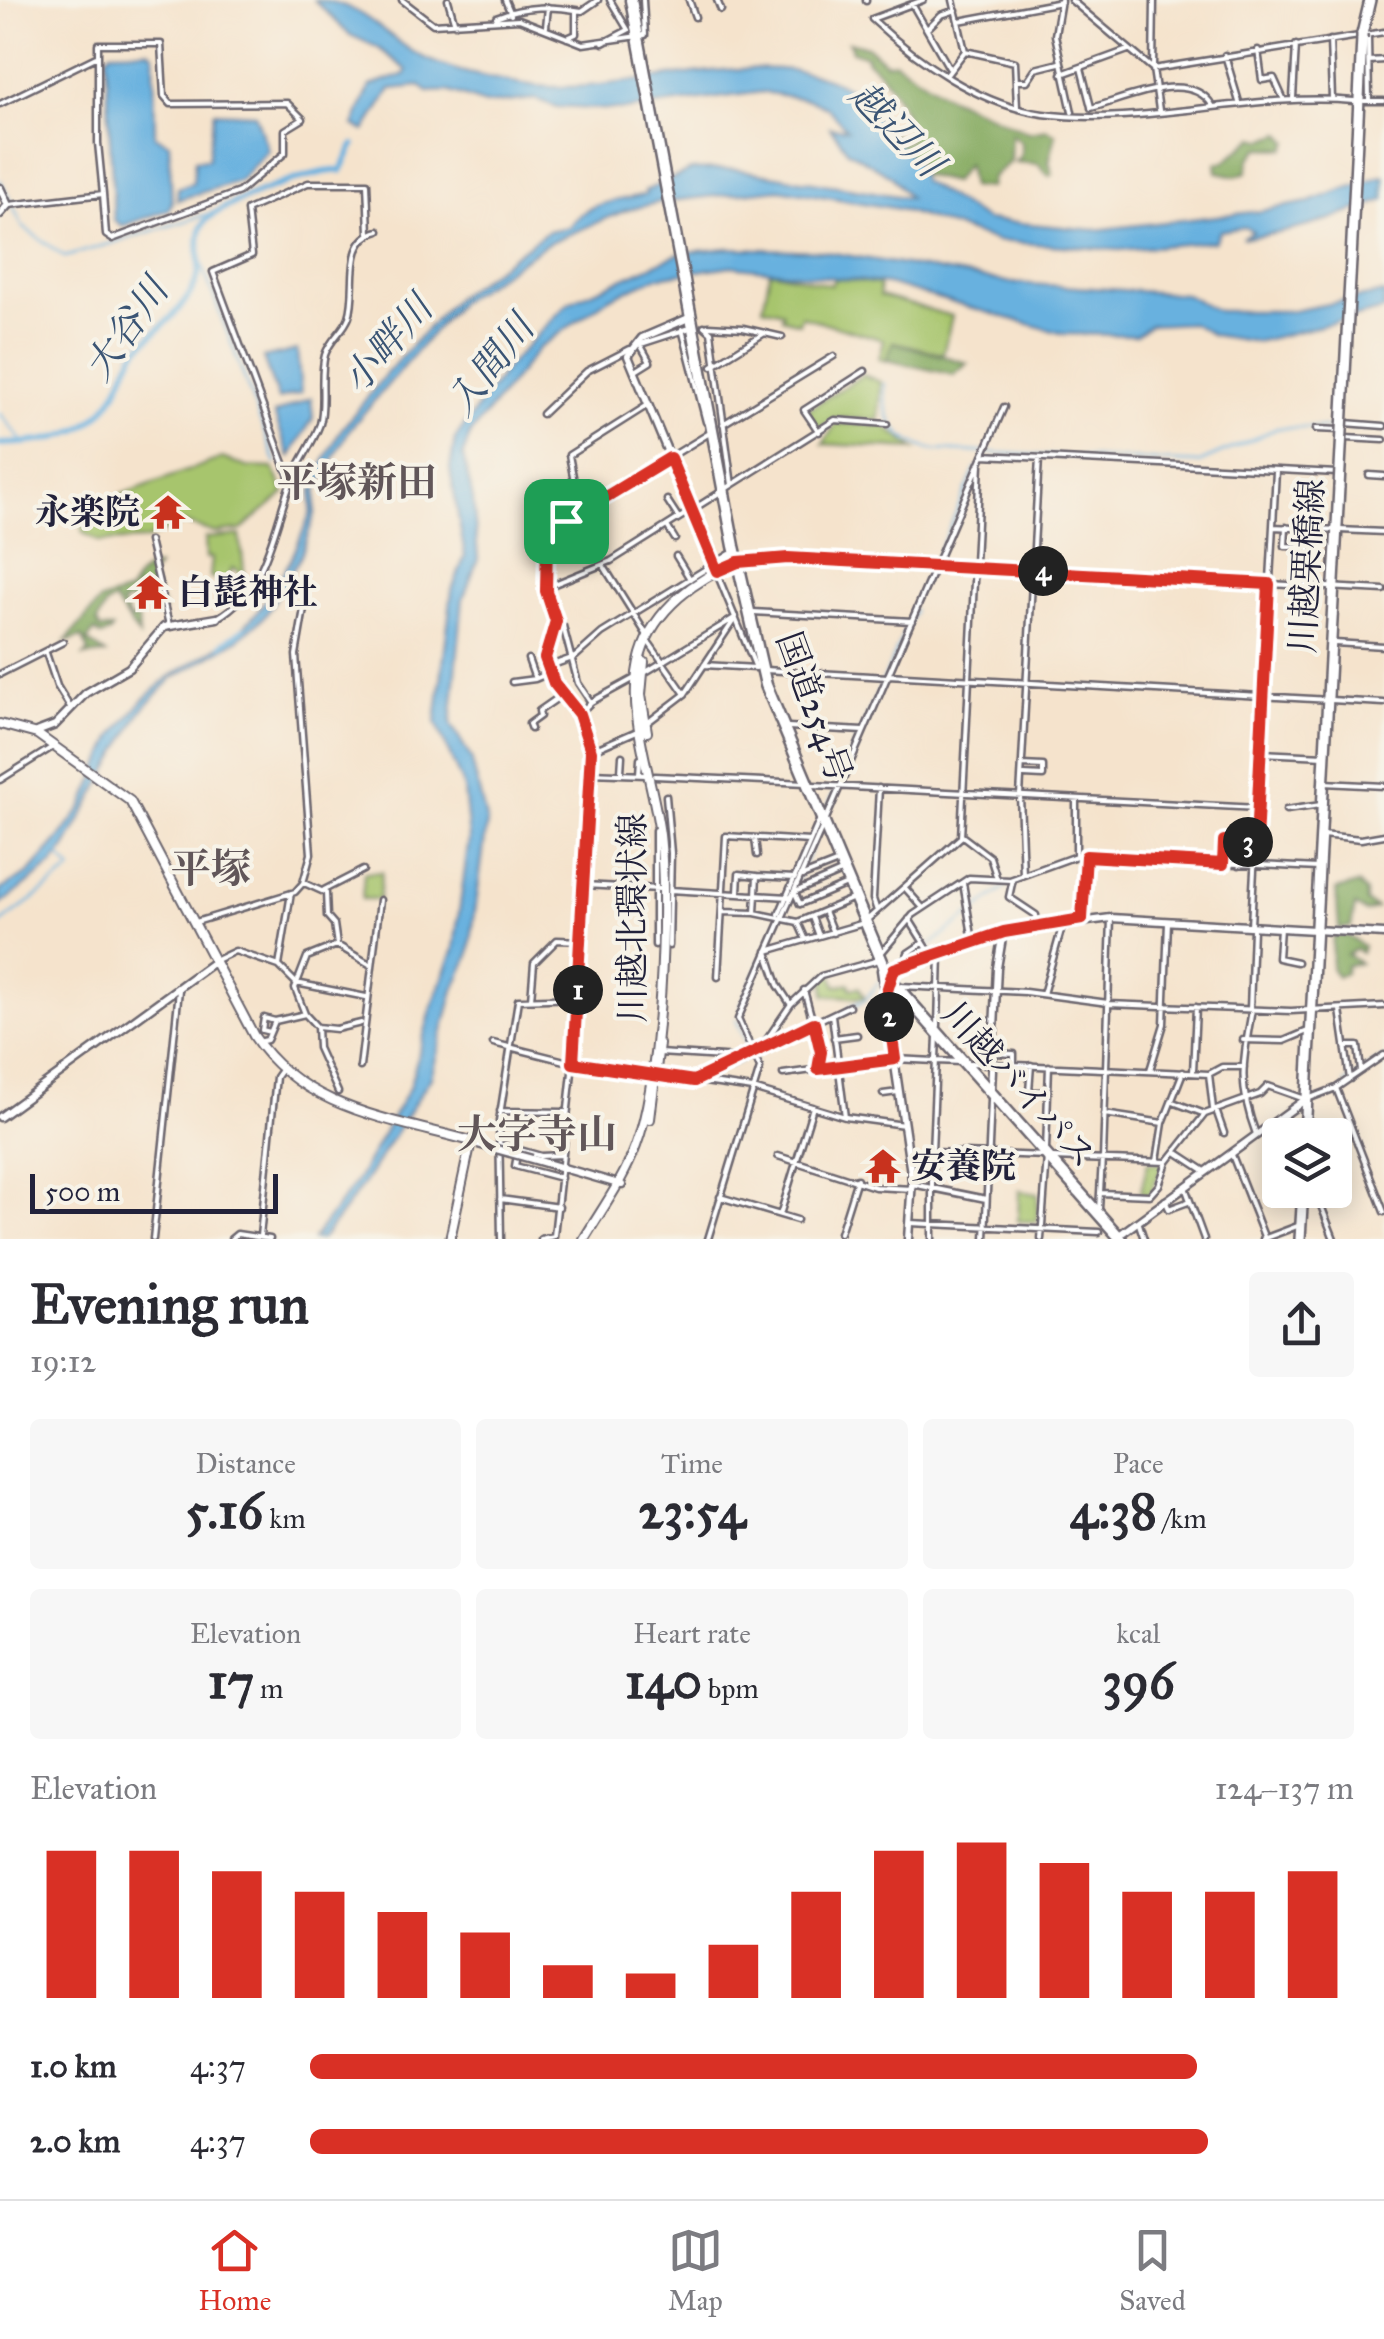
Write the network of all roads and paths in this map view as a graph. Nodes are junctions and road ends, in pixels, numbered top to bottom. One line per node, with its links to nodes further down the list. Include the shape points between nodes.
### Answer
1 (402, 0): 28 (street, via 430,22)
2 (448, 0): 28 (street)
3 (505, 0): 23 (street)
4 (552, 0): 18 (street)
5 (582, 0): 19 (street)
6 (598, 0): 19 (street)
7 (610, 0): 36 (street, via 628,30)
8 (636, 0): 34 (highway, 国道254号)
9 (689, 0): 24 (street)
10 (718, 0): 20 (street)
11 (923, 0): 17 (street)
12 (954, 0): 21 (street)
13 (1071, 0): 38 (street)
14 (1154, 0): 48 (street)
15 (1370, 0): 32 (main road, 川越栗橋線)
16 (1062, 1): 27 (street); 45 (street, via 1055,35)
17 (912, 4): 30 (street); 50 (street, via 872,19)
18 (550, 7): 22 (street); 23 (street); 29 (street)
19 (587, 8): 22 (street)
20 (721, 10)
21 (956, 10): 27 (street); 30 (street)
22 (576, 11): 33 (street, via 576,34)
23 (510, 12): 25 (street); 26 (street)
24 (695, 18)
25 (492, 19): 26 (street); 28 (street)
26 (514, 19): 29 (street)
27 (960, 21): 40 (street)
28 (455, 24)
29 (546, 28): 33 (street)
30 (928, 28): 46 (street)
31 (1384, 32): 32 (street)
32 (1364, 36): 35 (street); 44 (street); 119 (main road, 川越栗橋線, bridge)
33 (567, 38): 36 (street)
34 (641, 38): 36 (street); 75 (highway, 国道254号)
35 (1330, 40): 37 (street); 58 (street)
36 (603, 44)
37 (1296, 45): 39 (street); 51 (street)
38 (1128, 50): 47 (street); 48 (street)
39 (1258, 50): 41 (street); 52 (street, via 1262,80)
40 (965, 51): 46 (street); 53 (street, via 1015,62)
41 (1225, 54): 48 (street); 61 (street)
42 (96, 57): 62 (street); 70 (street); 70 (street, via 98,44 157,42 168,103 287,103 304,121 285,130 284,153 251,184 178,217 112,239)
43 (1384, 60): 44 (street)
44 (1369, 61): 59 (street, via 1367,101)
45 (1059, 63): 49 (street); 53 (street)
46 (949, 68): 50 (street)
47 (1080, 68): 49 (street); 66 (street)
48 (1153, 69): 54 (street)
49 (1062, 74): 68 (street)
50 (946, 76): 64 (street)
51 (1292, 78): 52 (street); 56 (street)
52 (1275, 80): 55 (street)
53 (1016, 81): 64 (street)
54 (1157, 90): 57 (street); 63 (street, via 1182,87); 65 (street)
55 (1283, 98): 56 (street); 61 (street)
56 (1293, 98): 58 (street)
57 (1123, 100): 66 (street); 67 (street)
58 (1332, 100): 60 (street)
59 (1384, 100)
60 (1354, 101)
61 (1239, 102): 63 (street)
62 (0, 104)
63 (1212, 105): 65 (street)
64 (1016, 107): 68 (street)
65 (1159, 110): 67 (street)
66 (1092, 111): 67 (street); 68 (street)
67 (1128, 112)
68 (1072, 114)
69 (0, 188): 71 (street)
70 (102, 194): 71 (street)
71 (8, 206): 72 (street)
72 (0, 214)
73 (380, 230): 74 (street)
74 (369, 233): 106 (street, via 356,251 350,315 324,358 320,423); 106 (street, via 367,183 308,183 247,210 252,255 212,272)
75 (689, 320): 78 (street); 78 (street, via 653,331); 93 (street); 100 (highway, 国道254号); 107 (highway, 国道254号)
76 (766, 333): 77 (street); 80 (street); 80 (street, via 706,326)
77 (782, 337)
78 (634, 346): 81 (street); 81 (street, via 650,362); 86 (street, via 587,371)
79 (834, 356): 87 (street)
80 (714, 365): 87 (street)
81 (634, 372): 84 (street)
82 (865, 372): 92 (street, via 804,410)
83 (1347, 401): 90 (street)
84 (648, 405): 98 (street); 108 (street, via 569,454)
85 (1004, 407): 97 (street)
86 (542, 414)
87 (723, 424): 107 (street)
88 (886, 424): 92 (street, via 835,420)
89 (1384, 426): 90 (street)
90 (1345, 427): 91 (street); 94 (street)
91 (1316, 428)
92 (818, 432): 107 (street)
93 (708, 434): 98 (street); 100 (street)
94 (1345, 438): 95 (street); 96 (street)
95 (1384, 440)
96 (1344, 446): 103 (street); 119 (street)
97 (984, 454): 99 (street); 101 (street)
98 (670, 458): 111 (street); 112 (street)
99 (1038, 458): 102 (street); 131 (street)
100 (720, 461): 107 (highway, 国道254号)
101 (980, 464): 128 (street); 129 (street)
102 (1276, 471): 103 (street); 116 (street)
103 (1337, 473): 119 (street)
104 (1369, 475): 105 (street)
105 (1384, 476)
106 (291, 482): 142 (street, via 268,555 244,593)
107 (729, 488): 111 (street); 126 (highway, 国道254号)
108 (576, 492): 110 (street); 112 (street)
109 (667, 500): 114 (street)
110 (549, 502)
111 (692, 511): 114 (street); 130 (street)
112 (580, 513): 113 (street)
113 (572, 518): 120 (street); 136 (street, via 547,540)
114 (678, 519): 115 (street)
115 (667, 526): 122 (street); 127 (street)
116 (1273, 526): 117 (street); 133 (street)
117 (1286, 527): 118 (street); 124 (street, via 1285,546)
118 (1310, 529): 119 (street); 124 (street)
119 (1337, 530): 121 (street); 135 (main road, 川越栗橋線)
120 (579, 532)
121 (1384, 532)
122 (675, 538)
123 (149, 541): 145 (street)
124 (1309, 548): 134 (street)
125 (676, 556): 132 (street)
126 (737, 561): 128 (street); 130 (main road, 川越北環状線); 130 (street); 139 (highway, 国道254号)
127 (604, 565): 136 (street); 140 (street)
128 (936, 565): 129 (street); 144 (street)
129 (976, 567): 131 (street); 163 (street)
130 (716, 570): 132 (street); 141 (street); 147 (main road, 川越北環状線)
131 (1032, 570): 133 (street); 165 (street)
132 (690, 579): 140 (street)
133 (1269, 584): 134 (street); 168 (street)
134 (1307, 586): 135 (street)
135 (1334, 586): 137 (street); 149 (main road, 川越栗橋線)
136 (547, 587): 143 (street)
137 (1384, 590)
138 (306, 597): 229 (street, via 296,655 311,854)
139 (750, 612): 141 (street); 144 (street); 152 (highway, 国道254号); 158 (highway, 国道254号)
140 (634, 613): 147 (street); 154 (street)
141 (734, 614): 146 (street); 155 (street); 156 (street)
142 (217, 618): 145 (street)
143 (556, 621): 154 (street, via 564,626); 157 (street, via 545,656)
144 (912, 621): 161 (street)
145 (169, 625): 172 (street, via 153,635 130,668)
146 (744, 639): 152 (street); 156 (street, via 756,668)
147 (649, 641): 155 (street); 160 (main road, 川越北環状線)
148 (63, 642): 151 (street)
149 (1331, 643): 150 (street); 169 (main road, 川越栗橋線)
150 (1384, 646)
151 (46, 652): 159 (street); 172 (street)
152 (757, 655): 194 (highway, 国道254号)
153 (528, 658): 162 (street)
154 (571, 660): 157 (street); 170 (street)
155 (664, 661): 160 (street); 166 (street)
156 (704, 665): 166 (street)
157 (548, 670): 162 (street); 167 (street)
158 (765, 670): 161 (street); 176 (highway, 国道254号)
159 (0, 674)
160 (639, 676): 170 (street); 175 (main road, 川越北環状線)
161 (888, 676): 163 (street); 178 (street)
162 (536, 679): 164 (street)
163 (970, 680): 165 (street); 198 (street)
164 (512, 682)
165 (1026, 683): 168 (street); 186 (street)
166 (684, 694): 175 (street)
167 (562, 695): 173 (street); 177 (street, via 538,711)
168 (1264, 696): 169 (street); 182 (street)
169 (1328, 699): 171 (street); 184 (main road, 川越栗橋線)
170 (591, 702): 173 (street)
171 (1384, 703)
172 (70, 707): 179 (street, via 55,725)
173 (579, 714): 181 (street)
174 (0, 724): 179 (main road)
175 (644, 726): 181 (street); 191 (main road, 川越北環状線)
176 (788, 727): 178 (street); 194 (highway, 国道254号)
177 (531, 729)
178 (862, 731): 195 (street)
179 (34, 732): 180 (main road)
180 (55, 746): 192 (street); 258 (main road, via 138,811)
181 (591, 751): 187 (street)
182 (1260, 752): 184 (street); 204 (street)
183 (622, 756): 188 (street)
184 (1326, 756): 193 (main road, 川越栗橋線)
185 (640, 759): 189 (street)
186 (1022, 765): 190 (street); 190 (street, via 1043,766 1043,776)
187 (590, 773): 188 (street); 231 (street)
188 (621, 774): 189 (street)
189 (639, 775): 191 (street)
190 (1022, 775): 200 (street)
191 (653, 776): 194 (street); 203 (main road, 川越北環状線)
192 (0, 780)
193 (1324, 782): 196 (street); 202 (main road, 川越栗橋線)
194 (809, 784): 195 (street); 206 (highway, 国道254号)
195 (840, 786): 197 (street); 206 (street)
196 (1384, 786)
197 (879, 788): 198 (street); 253 (street)
198 (963, 793): 200 (street); 207 (street)
199 (666, 796): 203 (street)
200 (1020, 796): 201 (street); 223 (street)
201 (1076, 799): 204 (street); 215 (street)
202 (1323, 804): 205 (street); 208 (main road, 川越栗橋線)
203 (661, 807): 234 (street); 236 (street); 323 (main road, 川越北環状線, via 666,875); 348 (main road, 川越北環状線)
204 (1258, 808): 213 (street)
205 (1286, 810)
206 (824, 820): 211 (street); 220 (highway, 国道254号); 225 (street); 253 (highway, 国道254号)
207 (961, 835): 226 (street, via 990,857); 233 (street)
208 (1322, 835): 209 (street); 221 (main road, 川越栗橋線)
209 (1384, 835)
210 (755, 838): 211 (street); 214 (street); 239 (street, via 726,836)
211 (810, 842): 225 (street)
212 (1240, 842): 213 (street); 217 (street, via 1224,841); 218 (street)
213 (1256, 842): 219 (street)
214 (757, 855)
215 (1076, 856): 216 (street); 223 (street)
216 (1086, 856): 217 (street); 256 (street)
217 (1223, 864): 218 (street)
218 (1239, 865): 219 (street)
219 (1255, 865): 221 (street); 262 (street)
220 (841, 866): 225 (street); 230 (highway, 国道254号); 237 (street)
221 (1320, 868): 264 (main road, 川越栗橋線)
222 (362, 870): 232 (street)
223 (1023, 875): 227 (street)
224 (757, 876): 225 (street); 240 (street, via 739,874); 241 (street)
225 (798, 878): 237 (street); 242 (street)
226 (997, 879): 227 (street); 228 (street)
227 (1013, 879): 261 (street, via 1009,897 1036,915)
228 (963, 882): 247 (street); 270 (street)
229 (304, 883): 235 (street); 238 (street)
230 (848, 884): 243 (highway, 国道254号); 246 (street)
231 (584, 885): 234 (street); 271 (street)
232 (332, 886): 235 (street); 244 (street)
233 (905, 887): 247 (street); 253 (street)
234 (658, 889): 274 (street)
235 (324, 890): 244 (street)
236 (671, 890): 239 (street); 275 (street)
237 (795, 891): 242 (street); 246 (street)
238 (291, 893): 258 (street); 284 (street)
239 (723, 893): 240 (street); 249 (street)
240 (738, 893): 241 (street)
241 (756, 894): 242 (street); 250 (street)
242 (789, 898): 246 (street); 251 (street)
243 (854, 898): 248 (street); 253 (highway, 国道254号)
244 (328, 900): 273 (street, via 326,920 334,924)
245 (380, 900): 282 (street)
246 (800, 904)
247 (922, 908): 255 (street)
248 (824, 911): 252 (street); 265 (street)
249 (722, 912): 250 (street); 285 (street)
250 (755, 913): 251 (street)
251 (781, 915): 259 (street); 276 (street)
252 (812, 916): 259 (street); 268 (street)
253 (870, 918): 265 (street); 283 (highway, 国道254号)
254 (1111, 918): 256 (street); 257 (street); 298 (street)
255 (909, 919): 272 (street); 283 (street)
256 (1082, 919): 260 (street)
257 (1168, 920): 262 (street); 300 (street)
258 (196, 922): 279 (main road)
259 (798, 922): 269 (street)
260 (1063, 922): 261 (street); 294 (street)
261 (1038, 926): 266 (street)
262 (1252, 926): 263 (street); 303 (street)
263 (1280, 928): 264 (street); 280 (street, via 1278,958)
264 (1316, 931): 267 (street); 305 (main road, 川越栗橋線)
265 (833, 933): 268 (street)
266 (1002, 934): 270 (street); 291 (street)
267 (1384, 934)
268 (820, 936): 269 (street)
269 (806, 940): 276 (street)
270 (972, 941): 277 (street)
271 (581, 942): 295 (street); 296 (street, via 557,940 534,962)
272 (924, 942): 278 (street); 281 (street)
273 (338, 944): 282 (street); 286 (street, via 307,957)
274 (655, 945)
275 (669, 946)
276 (767, 952): 297 (street); 324 (street, via 738,1019)
277 (940, 953): 278 (street); 289 (street)
278 (932, 956): 281 (street)
279 (215, 960): 284 (street, via 236,950); 287 (street); 318 (main road)
280 (1298, 962)
281 (904, 964): 283 (street)
282 (371, 965): 293 (street)
283 (884, 965): 288 (highway, 川越バイパス); 290 (street, via 826,974); 292 (street); 292 (street)
284 (279, 966): 286 (street)
285 (718, 976)
286 (296, 983): 293 (street); 306 (street)
287 (180, 986): 367 (street); 422 (street)
288 (899, 988): 289 (street); 292 (street); 314 (highway, 川越バイパス)
289 (939, 988): 291 (street); 314 (street)
290 (804, 990): 297 (street); 310 (street)
291 (995, 990): 294 (street); 325 (street)
292 (886, 994): 328 (street)
293 (366, 996): 309 (street)
294 (1042, 996): 298 (street)
295 (578, 998): 296 (street); 331 (street)
296 (531, 999): 321 (street, via 518,1000)
297 (790, 1004): 322 (street)
298 (1108, 1004): 300 (street); 339 (street)
299 (849, 1006): 307 (street)
300 (1165, 1006): 302 (street); 342 (street)
301 (1384, 1006): 304 (street)
302 (1196, 1007): 303 (street); 345 (street)
303 (1251, 1010): 305 (street); 317 (street)
304 (1340, 1010): 305 (street); 320 (street)
305 (1312, 1011): 312 (main road, 川越栗橋線)
306 (305, 1014): 308 (street); 311 (street)
307 (832, 1015): 310 (street); 316 (street)
308 (274, 1021): 313 (street); 313 (street, via 264,1018 262,1029)
309 (364, 1022): 311 (street); 337 (street)
310 (814, 1023): 322 (street); 340 (street)
311 (317, 1027): 353 (street, via 318,1048)
312 (1311, 1030): 317 (street, via 1284,1041); 358 (main road, 川越栗橋線)
313 (270, 1032): 318 (street)
314 (937, 1034): 329 (street); 330 (highway, 川越バイパス)
315 (857, 1035): 316 (street)
316 (834, 1038): 335 (street)
317 (1243, 1040): 338 (street)
318 (258, 1042): 341 (main road)
319 (494, 1044): 321 (street)
320 (1346, 1046): 343 (street, via 1358,1046); 349 (street)
321 (510, 1048): 331 (street); 363 (street)
322 (761, 1048): 324 (street)
323 (659, 1053): 327 (street); 348 (main road, 川越北環状線)
324 (752, 1053): 327 (street); 352 (street, via 760,1068)
325 (993, 1053): 332 (street); 333 (street, via 1014,1054)
326 (1384, 1056): 343 (street)
327 (739, 1058): 350 (street)
328 (895, 1059): 329 (street); 335 (street); 354 (street)
329 (936, 1061): 330 (street); 378 (street)
330 (964, 1062): 332 (street); 355 (highway, 川越バイパス)
331 (573, 1063): 348 (street); 364 (street)
332 (992, 1063): 333 (street); 355 (street)
333 (1014, 1064): 334 (street)
334 (1030, 1065): 336 (street); 356 (street, via 1030,1092)
335 (838, 1066): 340 (street); 368 (street)
336 (1049, 1066): 339 (street); 356 (street)
337 (360, 1067)
338 (1244, 1067): 347 (street); 359 (street)
339 (1106, 1068): 342 (street); 365 (street)
340 (818, 1069): 346 (street)
341 (281, 1070): 374 (main road, via 315,1094); 419 (street)
342 (1150, 1070): 344 (street)
343 (1361, 1071): 349 (street)
344 (1182, 1072): 345 (street); 360 (street)
345 (1194, 1072): 347 (street)
346 (783, 1074)
347 (1209, 1074): 362 (street)
348 (655, 1076): 350 (street); 393 (main road, 川越北環状線, via 646,1133)
349 (1350, 1079): 351 (street)
350 (694, 1081): 352 (street)
351 (1336, 1088): 358 (street); 408 (street)
352 (753, 1089): 361 (street); 399 (street)
353 (338, 1092)
354 (900, 1092): 357 (street); 371 (street)
355 (991, 1092): 381 (street); 383 (highway, 川越バイパス)
356 (1048, 1092): 383 (street)
357 (883, 1094)
358 (1306, 1099): 359 (street, via 1268,1086); 369 (main road, 川越栗橋線); 373 (street)
359 (1244, 1100): 362 (street); 373 (street)
360 (1174, 1102): 366 (street); 370 (street)
361 (813, 1107): 368 (street); 386 (street)
362 (1215, 1110): 366 (street); 372 (street)
363 (500, 1111): 364 (street); 375 (street)
364 (566, 1112): 382 (street)
365 (1104, 1114): 370 (street); 385 (street)
366 (1205, 1114): 379 (street)
367 (0, 1117)
368 (845, 1117): 371 (street)
369 (1306, 1118)
370 (1163, 1123): 387 (street)
371 (904, 1125): 377 (street)
372 (1224, 1133)
373 (1256, 1134): 380 (street)
374 (471, 1142): 389 (street, bridge); 425 (main road)
375 (499, 1144): 376 (street); 401 (street)
376 (518, 1149): 382 (street); 391 (street, via 515,1166)
377 (908, 1152): 378 (street); 396 (street)
378 (932, 1152): 381 (street); 397 (street)
379 (1176, 1152): 388 (street); 390 (street)
380 (1232, 1152): 390 (street); 437 (street)
381 (989, 1154): 383 (street); 402 (street)
382 (563, 1155): 389 (street)
383 (1048, 1155): 385 (street); 407 (highway, 川越バイパス); 416 (street)
384 (778, 1156): 386 (street)
385 (1102, 1159): 387 (street); 398 (street)
386 (797, 1161): 392 (street); 409 (street)
387 (1157, 1161): 388 (street)
388 (1167, 1162): 394 (street)
389 (563, 1168): 391 (street); 393 (street)
390 (1206, 1171): 395 (street)
391 (562, 1178): 404 (street)
392 (857, 1179): 396 (street, via 875,1187); 418 (street)
393 (620, 1184): 428 (main road, 川越北環状線)
394 (1160, 1184): 398 (street, via 1148,1196); 400 (street)
395 (1184, 1186): 400 (street); 403 (street)
396 (912, 1187): 397 (street); 412 (street)
397 (933, 1188): 402 (street); 414 (street)
398 (1100, 1193): 407 (street)
399 (720, 1198): 409 (street); 429 (street)
400 (1167, 1198): 403 (street, via 1169,1209); 411 (street)
401 (500, 1199): 404 (street); 426 (street)
402 (988, 1199): 415 (street)
403 (1190, 1202): 436 (street)
404 (559, 1207): 421 (street)
405 (1302, 1208): 413 (main road)
406 (1322, 1208): 439 (street)
407 (1100, 1212): 417 (street); 420 (highway, 川越バイパス)
408 (1384, 1212)
409 (780, 1215): 410 (street)
410 (797, 1220)
411 (1138, 1221): 420 (street); 435 (street)
412 (910, 1224): 414 (street); 430 (street)
413 (1301, 1224): 437 (street); 438 (main road)
414 (934, 1225): 415 (street); 431 (street)
415 (986, 1228): 416 (street); 432 (street)
416 (1043, 1229): 417 (street); 433 (street)
417 (1099, 1232): 434 (street)
418 (840, 1233)
419 (260, 1236): 423 (street); 424 (street)
420 (1120, 1237)
421 (554, 1238): 427 (street)
422 (153, 1239)
423 (230, 1239)
424 (270, 1239)
425 (450, 1239)
426 (501, 1239)
427 (541, 1239)
428 (586, 1239)
429 (708, 1239)
430 (908, 1239)
431 (932, 1239)
432 (984, 1239)
433 (1041, 1239)
434 (1099, 1239)
435 (1144, 1239)
436 (1204, 1239)
437 (1264, 1239)
438 (1300, 1239)
439 (1334, 1239)

